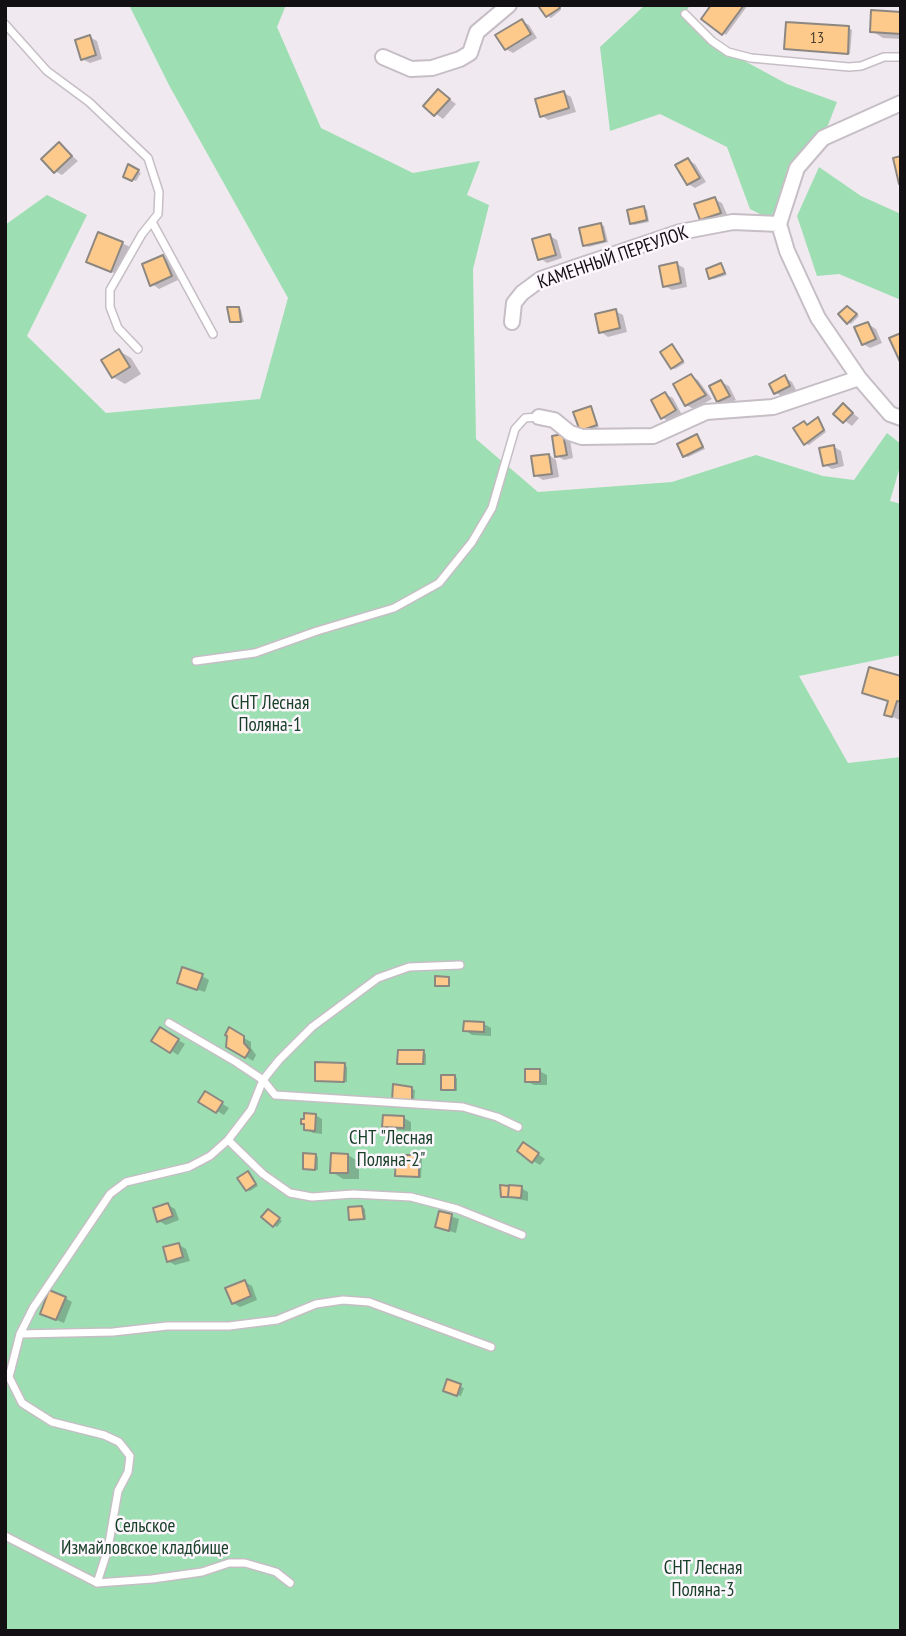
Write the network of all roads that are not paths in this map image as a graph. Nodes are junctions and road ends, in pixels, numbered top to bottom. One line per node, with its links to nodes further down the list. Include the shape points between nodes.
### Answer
1 (509, 5): 4 (street, via 477,32 470,53 460,59 411,69)
2 (685, 14): 5 (lane, via 728,52 751,58 849,67)
3 (5, 24): 7 (lane, via 47,71 89,102 148,158 159,192 159,214)
4 (383, 57)
5 (901, 57)
6 (901, 103): 8 (street, via 823,138 797,168)
7 (152, 222): 10 (lane); 11 (lane, via 110,290 110,307 118,328)
8 (779, 224): 9 (street, КАМЕННЫЙ ПЕРЕУЛОК, via 733,222 680,232 541,279 514,303); 12 (street, via 818,318)
9 (512, 322)
10 (213, 334)
11 (138, 349)
12 (859, 379): 13 (street, via 773,407 706,412 653,436 582,437 554,420); 14 (street, via 890,414)
13 (539, 417): 15 (lane, via 525,418 515,429 492,508 439,583 394,608 255,653)
14 (901, 418)
15 (196, 661)
16 (460, 965): 18 (lane, via 409,967 378,978 312,1027)
17 (169, 1023): 18 (lane)
18 (263, 1080): 19 (lane, via 275,1096 463,1107); 20 (lane, via 251,1110)
19 (518, 1127)
20 (228, 1140): 21 (lane, via 290,1193 411,1197 457,1209); 22 (lane, via 190,1167 127,1182 110,1194)
21 (522, 1235)
22 (20, 1334): 23 (lane, via 229,1326 277,1320 316,1304 343,1300 369,1302); 25 (lane, via 9,1377 22,1403 52,1422 104,1435 130,1456)
23 (491, 1347)
24 (5, 1536): 25 (lane)
25 (97, 1583): 26 (lane, via 202,1572 229,1563 276,1572)
26 (290, 1583)

